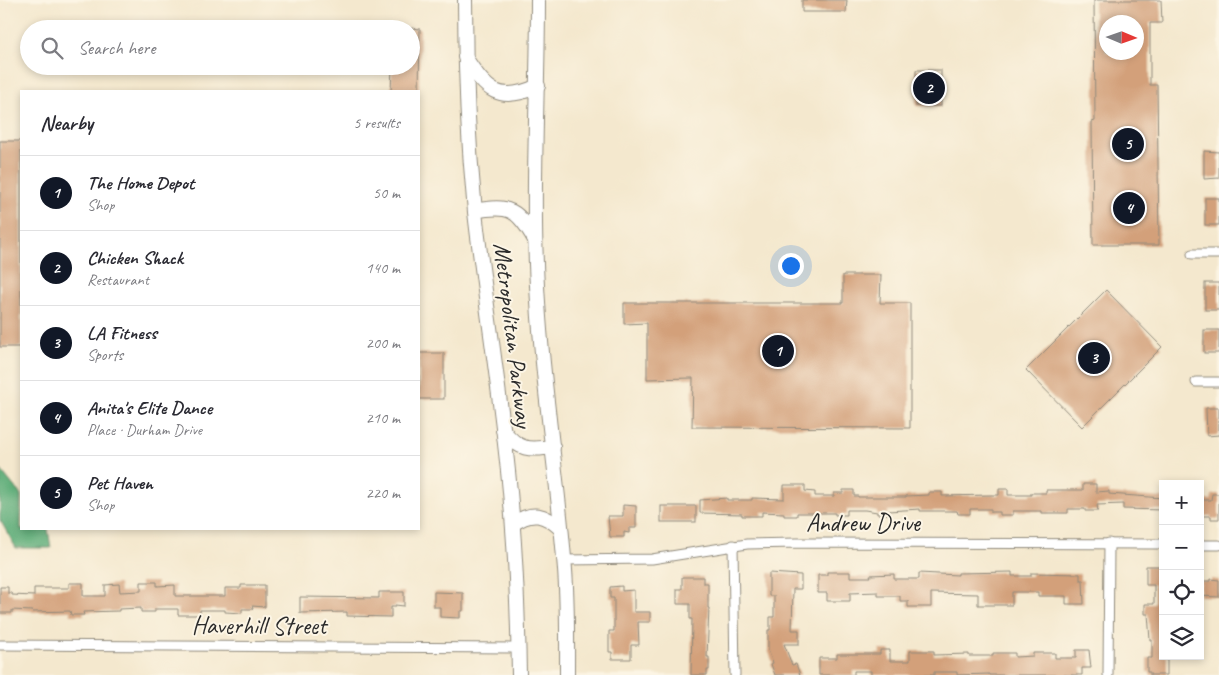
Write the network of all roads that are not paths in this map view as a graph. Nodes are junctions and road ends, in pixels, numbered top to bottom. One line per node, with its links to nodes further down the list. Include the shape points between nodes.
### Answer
1 (465, 0): 3 (main road, Metropolitan Parkway)
2 (538, 0): 4 (main road, Metropolitan Parkway)
3 (465, 57): 4 (main road, via 476,74 496,92 516,94); 5 (main road, Metropolitan Parkway)
4 (538, 86): 6 (main road, Metropolitan Parkway)
5 (475, 211): 6 (main road, via 495,207 513,212); 11 (main road, Metropolitan Parkway)
6 (535, 241): 12 (main road, Metropolitan Parkway, via 541,352)
7 (1192, 254): 8 (street)
8 (1219, 254)
9 (1196, 382): 10 (street)
10 (1219, 382)
11 (503, 430): 12 (main road, via 510,440 525,449); 13 (main road, Metropolitan Parkway)
12 (553, 447): 14 (main road, Metropolitan Parkway)
13 (513, 524): 14 (main road, via 521,518 536,515); 22 (main road, Metropolitan Parkway)
14 (562, 529): 20 (main road, Metropolitan Parkway)
15 (1109, 544): 16 (street, Andrew Drive); 17 (street, Andrew Drive); 26 (street)
16 (1159, 544)
17 (734, 545): 20 (street, Andrew Drive, via 664,558); 25 (street)
18 (1204, 545): 19 (street)
19 (1219, 545)
20 (565, 560): 24 (main road, Metropolitan Parkway)
21 (0, 645): 22 (street, Haverhill Street)
22 (518, 648): 23 (main road, Metropolitan Parkway)
23 (519, 675)
24 (567, 675)
25 (736, 675)
26 (1108, 675)

